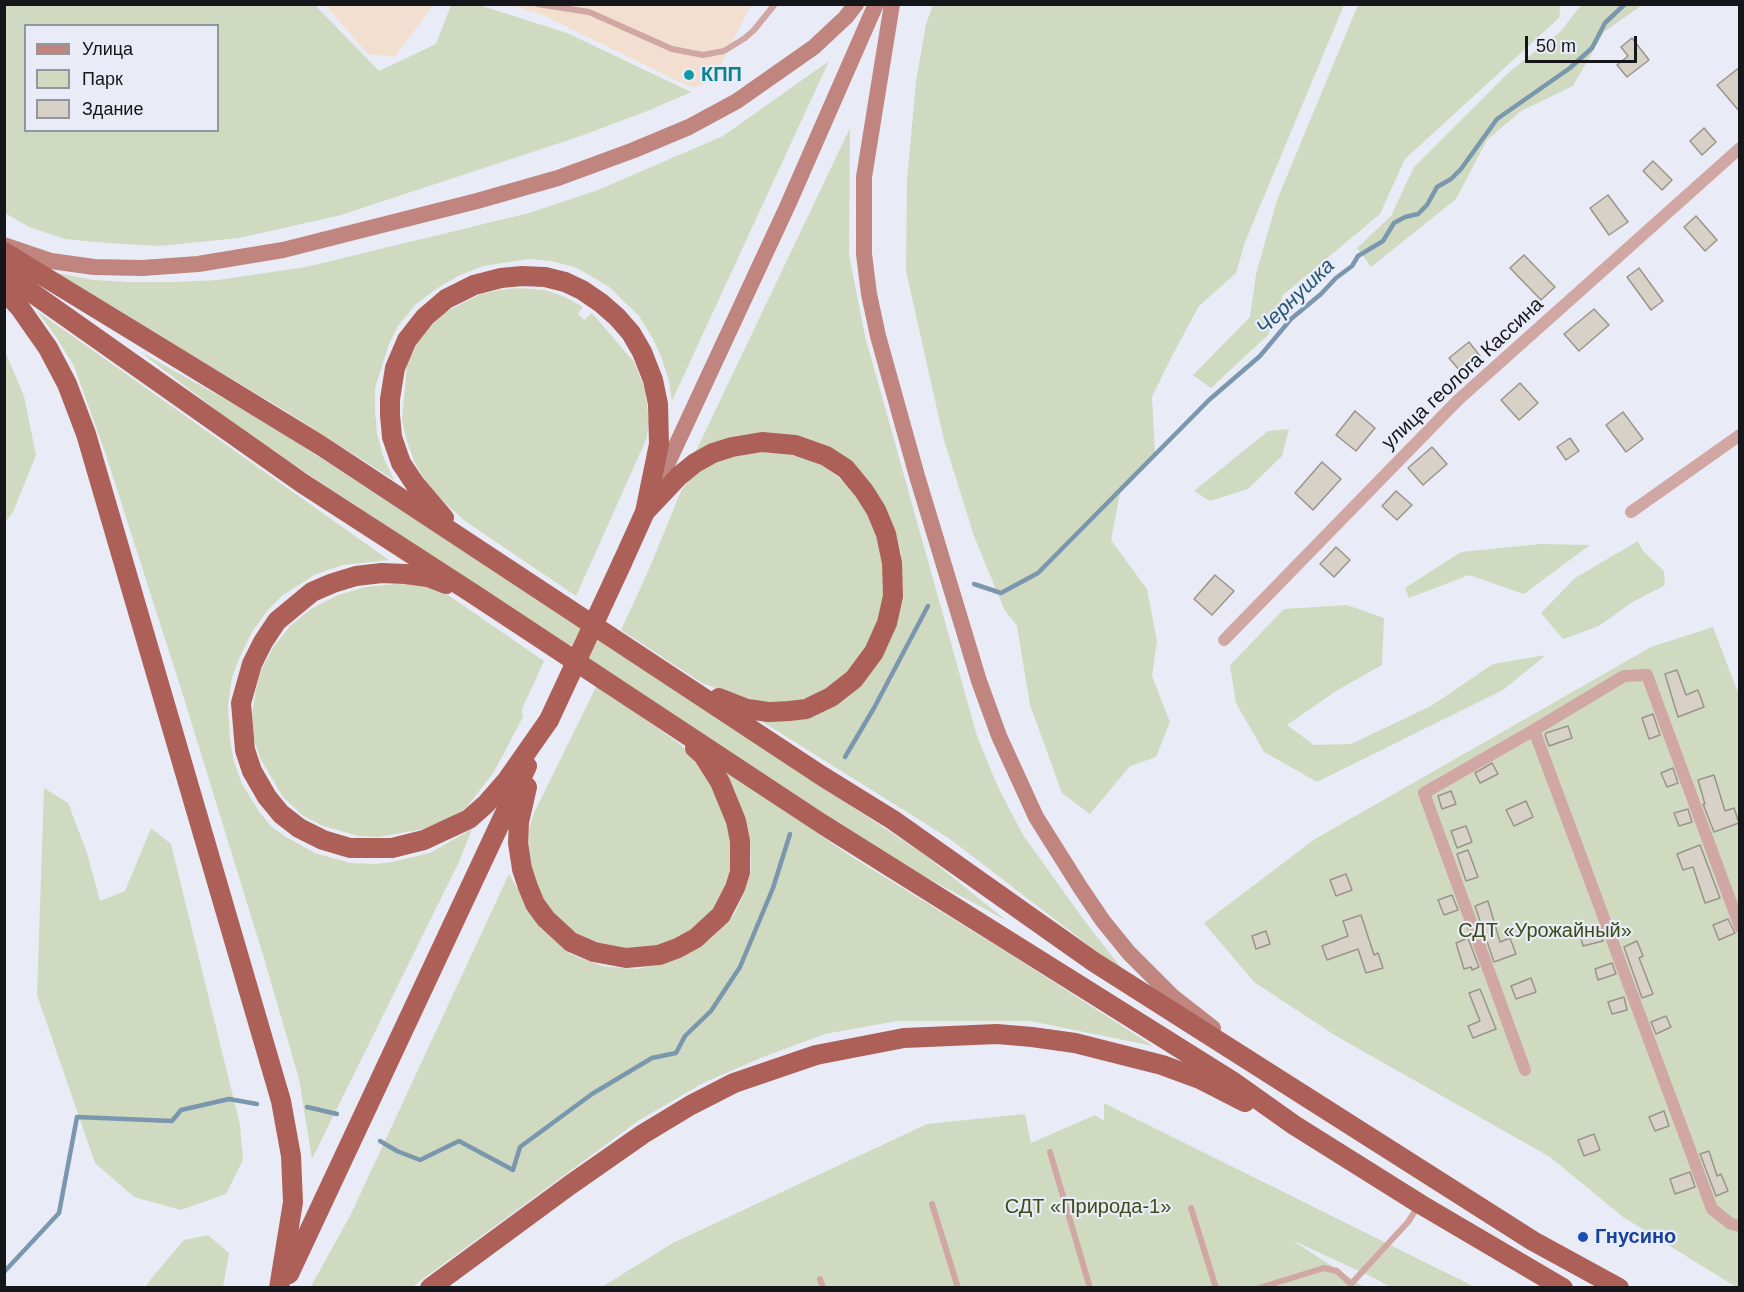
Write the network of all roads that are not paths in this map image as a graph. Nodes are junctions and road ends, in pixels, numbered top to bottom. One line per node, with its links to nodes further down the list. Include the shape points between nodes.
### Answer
1 (537, 4): 2 (lane, via 589,12 672,49 703,56 724,51 745,38)
2 (775, 4)
3 (856, 4): 7 (main road, via 814,47 737,101 689,127 558,178 283,250 198,264 94,267 51,261)
4 (876, 4): 12 (main road, via 787,207)
5 (892, 4): 23 (main road, via 864,177 864,254 869,294 917,476 999,736 1036,817 1103,921 1129,953 1172,996)
6 (1740, 148): 16 (street, улица геолога Кассина, via 1458,400)
7 (4, 246)
8 (4, 252): 14 (highway, via 320,445)
9 (4, 273): 15 (highway, via 302,483)
10 (4, 291): 32 (highway, via 48,348 86,434 280,1101 291,1156 293,1202)
11 (1740, 435): 13 (street)
12 (645, 512): 14 (highway, via 659,444 658,404 653,380 631,333 601,303 565,282 522,276 483,283 446,299 407,340 395,368 390,415 401,463 415,484 443,518); 17 (highway, via 679,476 713,453 762,442 795,445 826,456 846,470 876,510 886,534 893,596 887,623 874,652 854,678 831,697 806,708 769,712 747,709); 18 (highway, bridge)
13 (1631, 512)
14 (487, 556): 17 (highway)
15 (475, 595): 18 (highway, via 428,577 382,573 356,576 312,592 277,621 252,664 241,703 245,750 267,797 299,828 350,848 392,848 424,840 468,819 486,804); 19 (highway)
16 (1224, 640)
17 (682, 684): 23 (highway, via 892,820 1094,962)
18 (549, 720): 19 (highway, via 519,822 518,843 525,878 535,904 571,942 594,952 626,958 659,955 696,938 721,915 740,872 736,821 720,782 703,755); 32 (highway)
19 (671, 725): 24 (highway, via 1232,1081)
20 (1534, 730): 21 (street, via 1624,675 1647,675); 22 (street, via 1424,793); 29 (street, via 1712,1209)
21 (1740, 927)
22 (1525, 1070)
23 (1307, 1098): 40 (highway, via 1533,1241)
24 (1294, 1125): 27 (highway); 33 (highway, via 1200,1079 1125,1054 1075,1043 997,1034 904,1038 862,1045 773,1069 734,1083 691,1106 579,1178)
25 (1050, 1152): 36 (lane)
26 (932, 1204): 35 (lane)
27 (1420, 1204): 31 (lane); 39 (highway)
28 (1191, 1208): 37 (lane)
29 (1740, 1226)
30 (820, 1279): 34 (lane)
31 (1352, 1286): 38 (lane, via 1336,1272 1324,1269)
32 (281, 1287)
33 (430, 1287)
34 (823, 1287)
35 (958, 1287)
36 (1090, 1287)
37 (1216, 1287)
38 (1259, 1287)
39 (1563, 1287)
40 (1619, 1287)

